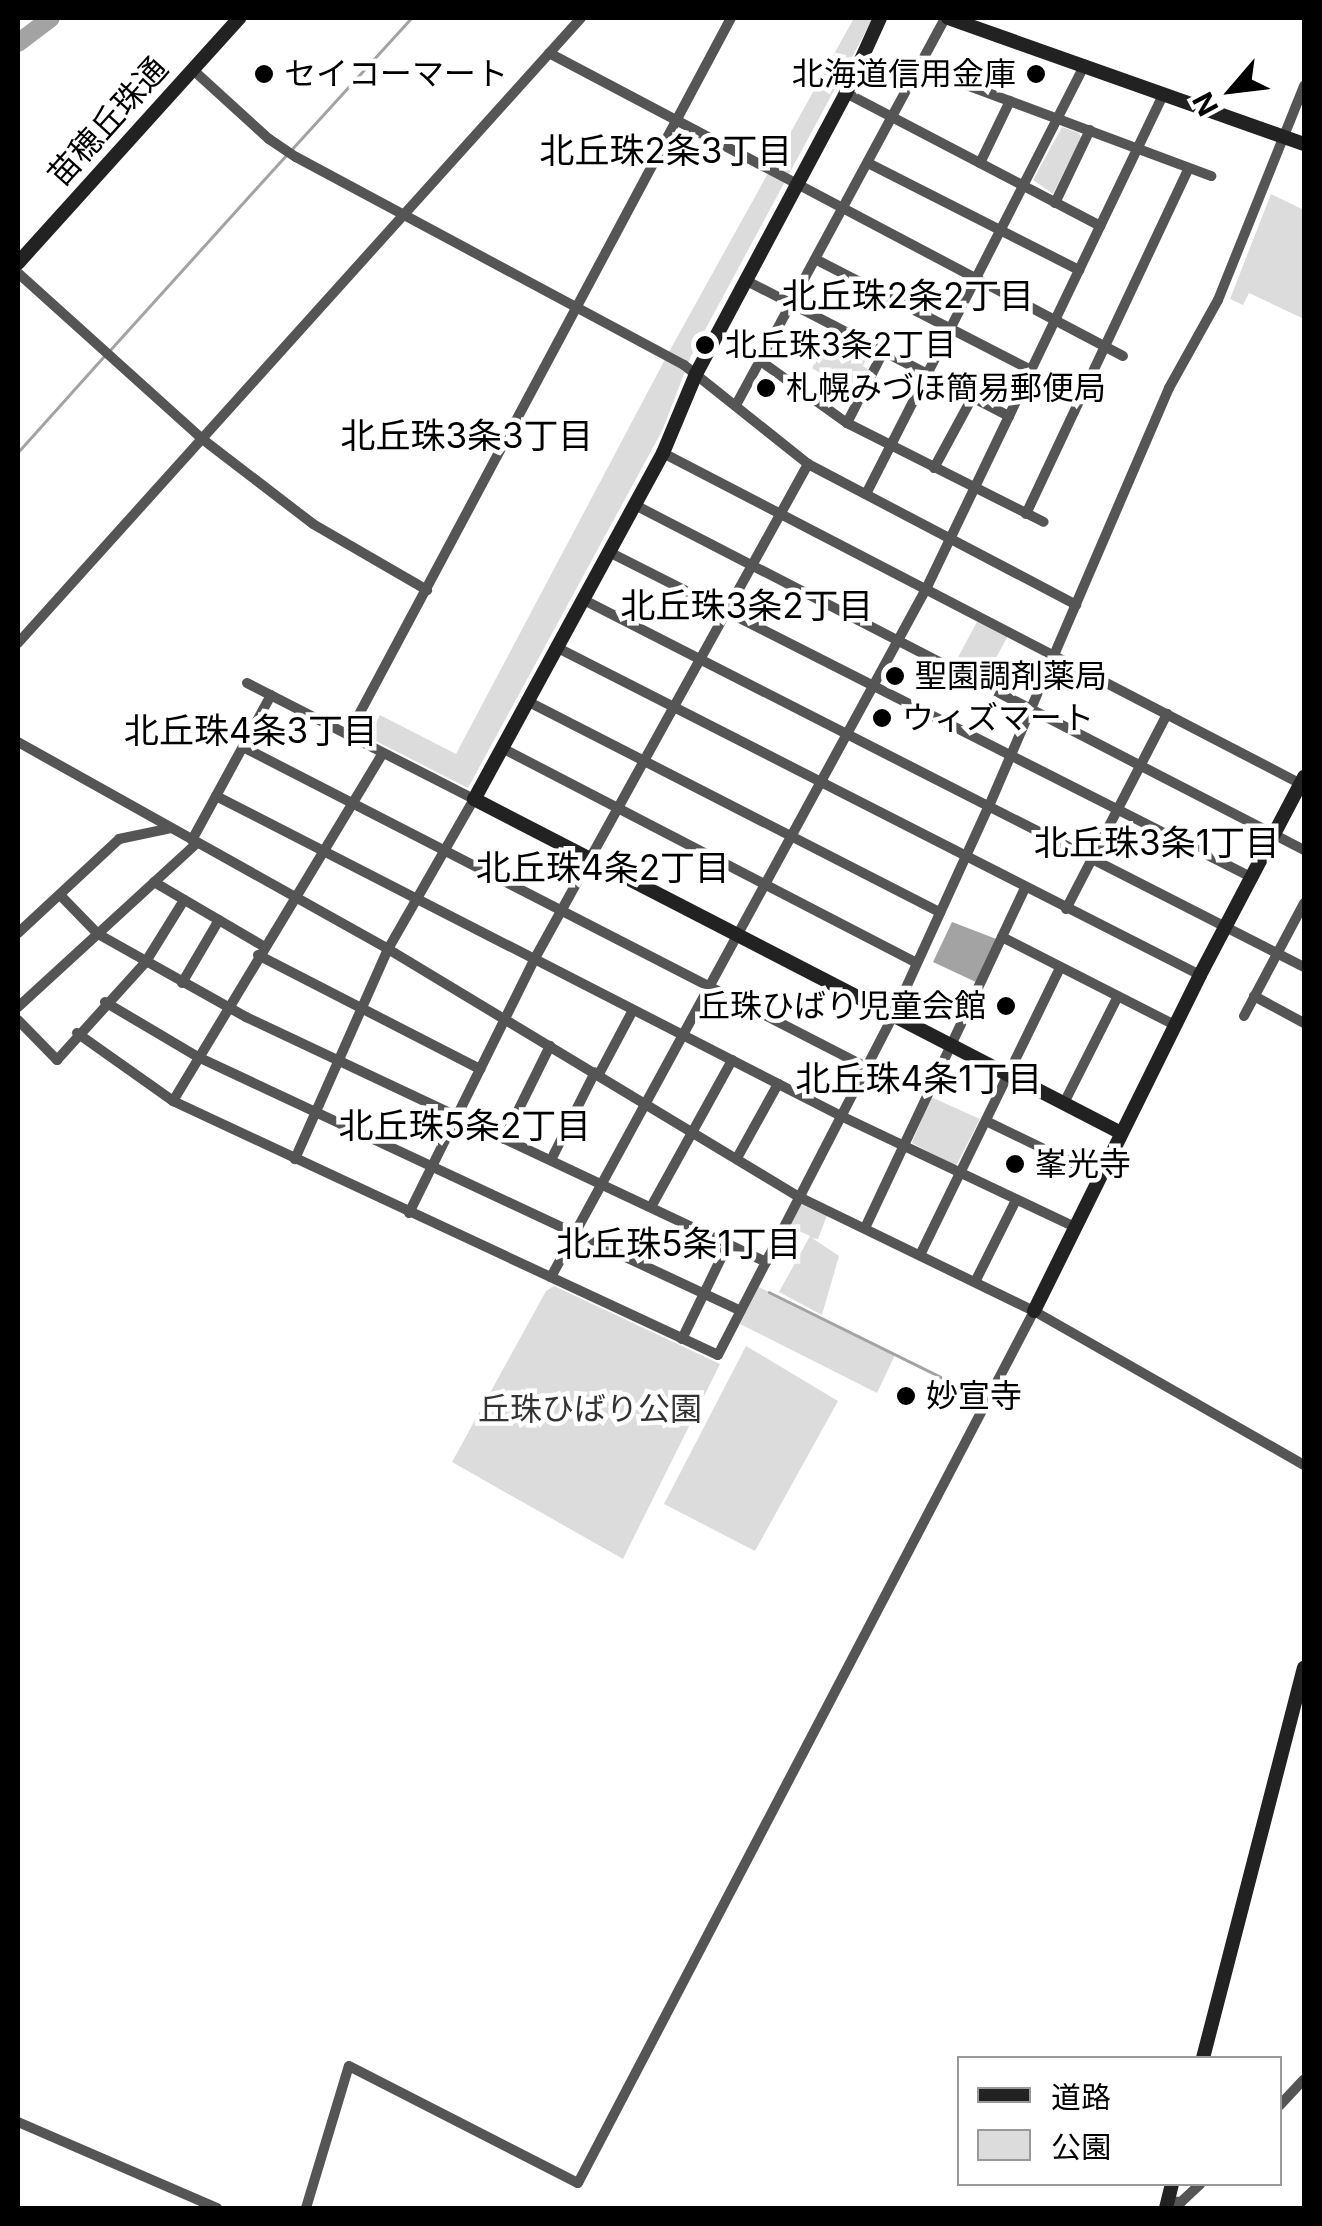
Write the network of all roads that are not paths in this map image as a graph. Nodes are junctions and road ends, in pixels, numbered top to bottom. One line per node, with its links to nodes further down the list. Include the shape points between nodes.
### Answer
1 (238, 18): 9 (street, 苗穂丘珠通)
2 (581, 18): 6 (street)
3 (732, 18): 16 (street)
4 (880, 18): 11 (street)
5 (947, 18): 7 (street); 8 (street)
6 (549, 54): 16 (street); 29 (street)
7 (1085, 66): 12 (street); 15 (street)
8 (918, 68): 13 (street); 14 (street)
9 (192, 69): 29 (street, via 278,146); 33 (street, 苗穂丘珠通)
10 (1304, 86): 18 (street)
11 (846, 93): 14 (street); 26 (street)
12 (1163, 95): 18 (street); 20 (street)
13 (1010, 101): 15 (street); 22 (street)
14 (892, 116): 21 (street); 22 (street)
15 (1057, 118): 17 (street); 25 (street)
16 (676, 123): 26 (street); 39 (street)
17 (1090, 130): 20 (street); 27 (street)
18 (1283, 136): 19 (street); 70 (street, via 1218,300 1169,388)
19 (1304, 144)
20 (1138, 148): 23 (street); 30 (street)
21 (868, 163): 28 (street); 31 (street)
22 (980, 163): 25 (street)
23 (1189, 168): 24 (street); 42 (street)
24 (1211, 176)
25 (1024, 186): 27 (street); 31 (street)
26 (796, 187): 28 (street); 37 (street)
27 (1055, 202): 30 (street)
28 (843, 212): 32 (street); 36 (street)
29 (402, 215): 39 (street); 53 (street)
30 (1100, 226): 34 (street)
31 (1000, 230): 34 (street); 36 (street)
32 (817, 260): 38 (street); 41 (street)
33 (18, 263)
34 (1079, 270): 40 (street)
35 (18, 272): 53 (street)
36 (976, 281): 40 (street); 41 (street)
37 (747, 282): 38 (street); 47 (street)
38 (793, 304): 43 (street); 45 (street)
39 (575, 308): 47 (street); 68 (street)
40 (1054, 322): 42 (street); 46 (street)
41 (952, 330): 46 (street); 48 (street)
42 (1103, 346): 44 (street); 62 (street)
43 (883, 352): 48 (street); 52 (street)
44 (1123, 356)
45 (762, 362): 50 (street); 52 (street)
46 (1031, 370): 51 (street)
47 (696, 374): 50 (street); 55 (street)
48 (928, 376): 49 (street); 54 (street)
49 (972, 398): 51 (street); 57 (street)
50 (736, 405): 56 (street)
51 (1009, 416): 58 (street)
52 (847, 423): 54 (street)
53 (201, 438): 68 (street, via 314,524); 73 (street)
54 (892, 446): 57 (street); 59 (street)
55 (663, 453): 60 (street); 61 (street)
56 (808, 464): 59 (street); 61 (street)
57 (934, 468): 58 (street)
58 (974, 489): 62 (street); 64 (street)
59 (866, 494): 64 (street)
60 (635, 505): 65 (street); 66 (street)
61 (778, 511): 66 (street); 67 (street)
62 (1026, 514): 63 (street)
63 (1044, 522)
64 (951, 537): 67 (street); 70 (street)
65 (609, 552): 69 (street); 71 (street)
66 (750, 564): 71 (street); 72 (street)
67 (927, 588): 72 (street); 75 (street)
68 (427, 590): 84 (street)
69 (582, 599): 74 (street); 76 (street)
70 (1076, 605): 75 (street)
71 (725, 613): 76 (street); 78 (street)
72 (900, 640): 78 (street); 81 (street)
73 (18, 643)
74 (556, 647): 80 (street); 82 (street)
75 (1054, 654): 81 (street); 83 (street)
76 (698, 660): 82 (street); 85 (street)
77 (246, 683): 79 (street)
78 (875, 686): 85 (street); 90 (street)
79 (271, 695): 84 (street); 87 (street)
80 (527, 702): 88 (street); 91 (street)
81 (1031, 707): 90 (street); 92 (street)
82 (672, 708): 91 (street); 94 (street)
83 (1167, 714): 92 (street); 93 (street)
84 (348, 734): 89 (street)
85 (848, 734): 94 (street); 98 (street)
86 (18, 742): 101 (street)
87 (243, 747): 95 (street); 97 (street)
88 (502, 748): 96 (street); 99 (street)
89 (383, 752): 96 (street); 97 (street)
90 (1011, 756): 98 (street); 100 (street)
91 (645, 761): 99 (street); 103 (street)
92 (1142, 766): 100 (street); 102 (street)
93 (1303, 780): 102 (street)
94 (821, 785): 103 (street); 108 (street)
95 (216, 796): 104 (street); 106 (street)
96 (474, 799): 107 (street); 110 (street)
97 (351, 804): 106 (street); 107 (street)
98 (989, 806): 108 (street); 109 (street)
99 (618, 808): 110 (street); 113 (street)
100 (1118, 810): 109 (street); 111 (street)
101 (171, 828): 104 (street); 115 (street, via 120,838)
102 (1275, 834): 105 (street); 111 (street)
103 (792, 836): 113 (street); 122 (street)
104 (194, 842): 112 (street); 116 (street)
105 (1304, 850)
106 (321, 851): 116 (street); 118 (street)
107 (443, 851): 118 (street); 121 (street)
108 (966, 857): 114 (street); 122 (street)
109 (1093, 858): 120 (street); 124 (street)
110 (591, 859): 121 (street); 127 (street)
111 (1253, 878): 124 (street)
112 (154, 882): 117 (street); 126 (street)
113 (766, 884): 127 (street); 134 (street)
114 (1025, 888): 120 (street); 128 (street)
115 (60, 896): 125 (street); 126 (street)
116 (293, 896): 129 (street); 130 (street)
117 (184, 900): 123 (street); 133 (street)
118 (415, 900): 129 (street); 132 (street)
119 (1304, 907): 131 (street)
120 (1066, 909): 137 (street)
121 (562, 911): 132 (street); 139 (street)
122 (940, 912): 134 (street)
123 (219, 920): 130 (street); 138 (street)
124 (1229, 926): 131 (street); 137 (street)
125 (18, 933)
126 (98, 934): 133 (street); 143 (street)
127 (738, 935): 139 (street); 147 (street)
128 (1002, 937): 136 (street); 155 (street)
129 (388, 950): 145 (street); 149 (street)
130 (261, 951): 144 (street); 145 (street)
131 (1279, 953): 135 (street); 140 (street)
132 (534, 960): 146 (street); 149 (street)
133 (145, 962): 138 (street); 142 (street)
134 (917, 962): 147 (street)
135 (1304, 967)
136 (1060, 968): 141 (street); 162 (street)
137 (1200, 975): 152 (street)
138 (182, 982): 144 (street)
139 (710, 986): 154 (street); 160 (street)
140 (1254, 996): 148 (street); 151 (street)
141 (1116, 998): 152 (street); 167 (street)
142 (105, 1002): 153 (street); 157 (street)
143 (18, 1007)
144 (227, 1007): 157 (street); 158 (street)
145 (362, 1007): 158 (street); 161 (street)
146 (633, 1010): 154 (street); 163 (street)
147 (894, 1014): 155 (street); 160 (street)
148 (1244, 1016)
149 (504, 1018): 156 (street); 161 (street)
150 (18, 1020): 153 (street, via 57,1060)
151 (1304, 1023)
152 (1175, 1025): 173 (street)
153 (77, 1033): 165 (street)
154 (683, 1036): 159 (street); 166 (street)
155 (950, 1043): 162 (street); 175 (street)
156 (550, 1046): 163 (street); 174 (street)
157 (198, 1057): 165 (street); 168 (street)
158 (337, 1060): 168 (street); 169 (street)
159 (732, 1060): 164 (street); 172 (street)
160 (866, 1067): 170 (street)
161 (480, 1069): 169 (street)
162 (1009, 1072): 167 (street); 171 (street)
163 (597, 1073): 166 (street); 178 (street)
164 (778, 1084): 170 (street); 176 (street)
165 (173, 1100): 177 (street)
166 (646, 1102): 172 (street); 182 (street)
167 (1064, 1103): 173 (street)
168 (317, 1110): 177 (street); 179 (street)
169 (457, 1116): 174 (street); 179 (street)
170 (841, 1116): 175 (street); 183 (street)
171 (986, 1121): 180 (street); 181 (street)
172 (692, 1130): 176 (street); 185 (street)
173 (1121, 1133): 181 (street)
174 (504, 1138): 178 (street)
175 (901, 1146): 180 (street); 188 (street)
176 (737, 1158): 183 (street)
177 (295, 1159): 186 (street)
178 (552, 1160): 182 (street)
179 (432, 1164): 186 (street); 189 (street)
180 (960, 1174): 184 (street); 191 (street)
181 (1100, 1176): 187 (street)
182 (601, 1182): 185 (street); 189 (street)
183 (799, 1198): 188 (street); 192 (street)
184 (1016, 1200): 187 (street); 194 (street)
185 (651, 1207): 190 (street)
186 (410, 1212): 193 (street)
187 (1075, 1227): 197 (street)
188 (865, 1228): 191 (street)
189 (575, 1232): 193 (street); 195 (street)
190 (728, 1244): 192 (street); 195 (street)
191 (920, 1255): 194 (street)
192 (766, 1262): 196 (street)
193 (550, 1277): 198 (street)
194 (975, 1282): 197 (street)
195 (704, 1294): 196 (street); 198 (street)
196 (741, 1311): 198 (street, via 718,1355)
197 (1034, 1311): 199 (street); 208 (street, via 578,2183 349,2066)
198 (682, 1338)
199 (1304, 1465)
200 (1304, 1668): 201 (street)
201 (1204, 2056)
202 (1304, 2079): 203 (street)
203 (1282, 2103)
204 (18, 2122): 207 (street)
205 (1198, 2186): 206 (street)
206 (1167, 2205)
207 (217, 2208)
208 (306, 2208)

